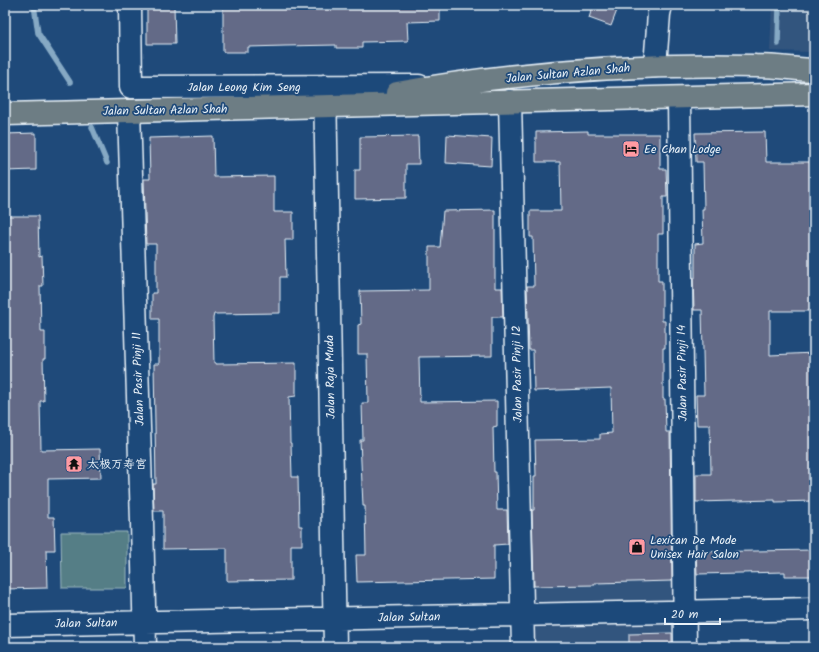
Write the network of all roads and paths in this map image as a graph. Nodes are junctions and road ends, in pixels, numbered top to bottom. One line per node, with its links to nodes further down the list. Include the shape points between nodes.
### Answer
1 (130, 5): 7 (street, Jalan Leong Kim Seng, via 131,87)
2 (661, 5): 3 (street)
3 (654, 66): 4 (main road, Jalan Sultan Azlan Shah, via 758,66); 5 (main road, via 661,76 677,79 775,84); 7 (main road, Jalan Sultan Azlan Shah, via 547,73); 9 (main road, via 647,77 632,82 545,91)
4 (814, 70)
5 (814, 91)
6 (814, 94): 8 (main road, Jalan Sultan Azlan Shah)
7 (325, 96): 9 (main road, Jalan Sultan Azlan Shah); 10 (main road, Jalan Sultan Azlan Shah); 15 (street, Jalan Raja Muda)
8 (679, 98): 9 (main road, Jalan Sultan Azlan Shah); 13 (street, Jalan Pasir Pinji 14)
9 (510, 101): 14 (street, Jalan Pasir Pinji 12)
10 (129, 111): 11 (main road, Jalan Sultan Azlan Shah); 16 (street, Jalan Pasir Pinji 11)
11 (5, 114)
12 (814, 609): 13 (street, Jalan Sultan)
13 (684, 612): 14 (street, Jalan Sultan); 21 (street, Jalan Pasir Pinji 14)
14 (523, 615): 15 (street, Jalan Sultan); 20 (street, Jalan Pasir Pinji 12)
15 (335, 618): 16 (street, Jalan Sultan); 19 (street, Jalan Raja Muda)
16 (145, 622): 17 (street, Jalan Sultan); 18 (street, Jalan Pasir Pinji 11)
17 (5, 625)
18 (145, 647)
19 (335, 647)
20 (523, 647)
21 (685, 647)

